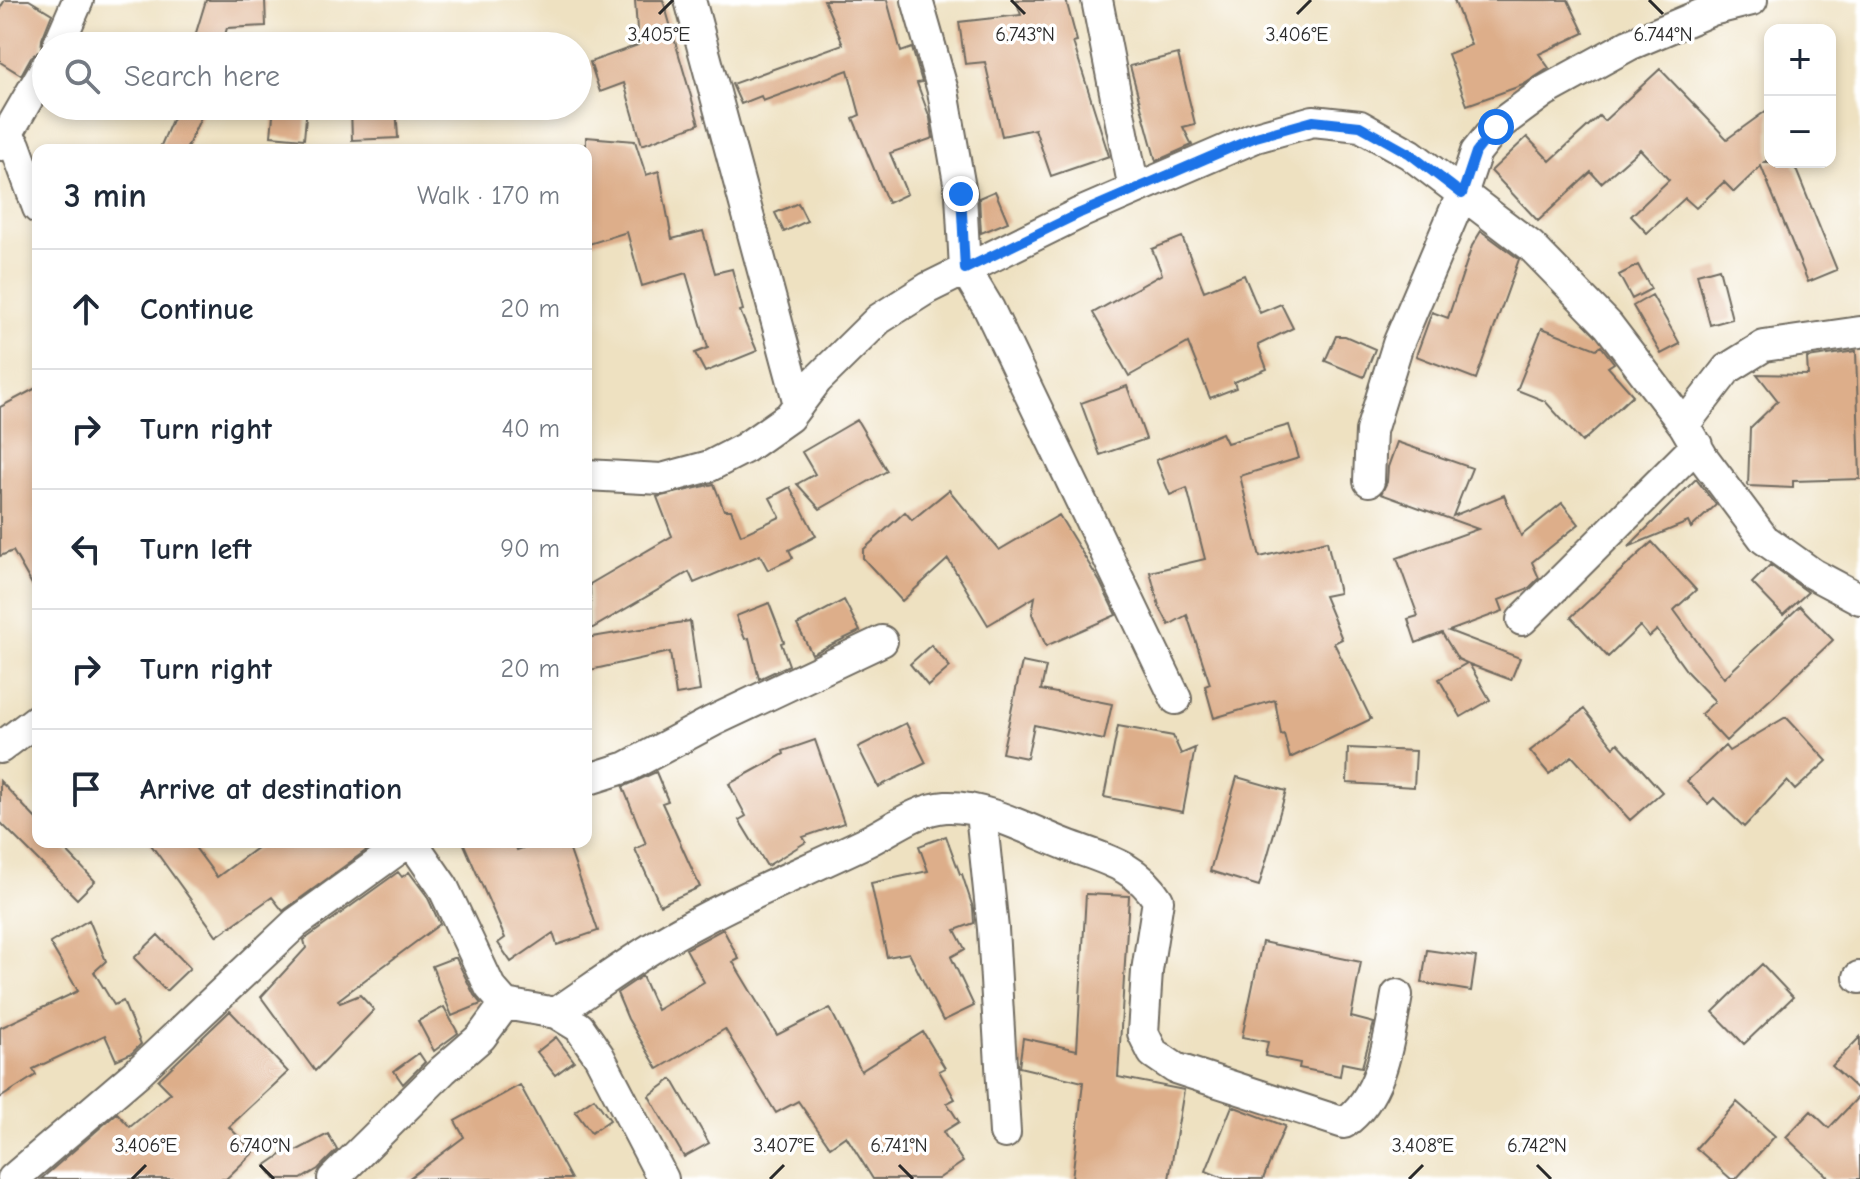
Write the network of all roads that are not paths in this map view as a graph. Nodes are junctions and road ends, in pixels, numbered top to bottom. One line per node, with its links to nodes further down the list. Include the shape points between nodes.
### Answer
1 (78, 0): 6 (street)
2 (690, 0): 14 (street)
3 (917, 0): 12 (street, via 943,91 961,194)
4 (1097, 0): 9 (street)
5 (1752, 0): 11 (street, via 1712,10 1629,45 1545,91 1496,127 1476,152)
6 (64, 32)
7 (32, 101): 8 (street)
8 (13, 147): 10 (street)
9 (1134, 189): 11 (street, via 1256,137 1313,121 1360,126 1410,154); 12 (street)
10 (32, 193)
11 (1462, 194): 15 (street, via 1531,246 1608,325); 17 (street, via 1398,344 1371,431)
12 (965, 269): 14 (street, via 879,319); 21 (street)
13 (1860, 332): 15 (street, via 1764,346 1727,369)
14 (799, 404): 16 (street, via 745,448 710,466 662,479)
15 (1691, 435): 18 (street, via 1764,539); 19 (street)
16 (592, 475)
17 (1369, 481)
18 (1860, 599)
19 (1522, 620)
20 (882, 641): 24 (street, via 627,767)
21 (1176, 699)
22 (32, 724): 23 (street)
23 (0, 748)
24 (592, 778)
25 (981, 813): 28 (street, via 1125,867 1146,882 1158,900 1143,1033 1153,1053 1175,1068 1344,1123 1359,1113 1370,1095); 30 (street, via 948,807 925,811 658,944); 31 (street)
26 (402, 848): 32 (street, via 296,923 138,1072)
27 (414, 848): 29 (street, via 443,887 490,987)
28 (1397, 995)
29 (505, 1004): 30 (street); 33 (street, via 481,1037)
30 (556, 1013): 34 (street, via 579,1027 599,1056)
31 (1005, 1133)
32 (13, 1179)
33 (333, 1179)
34 (663, 1179)

